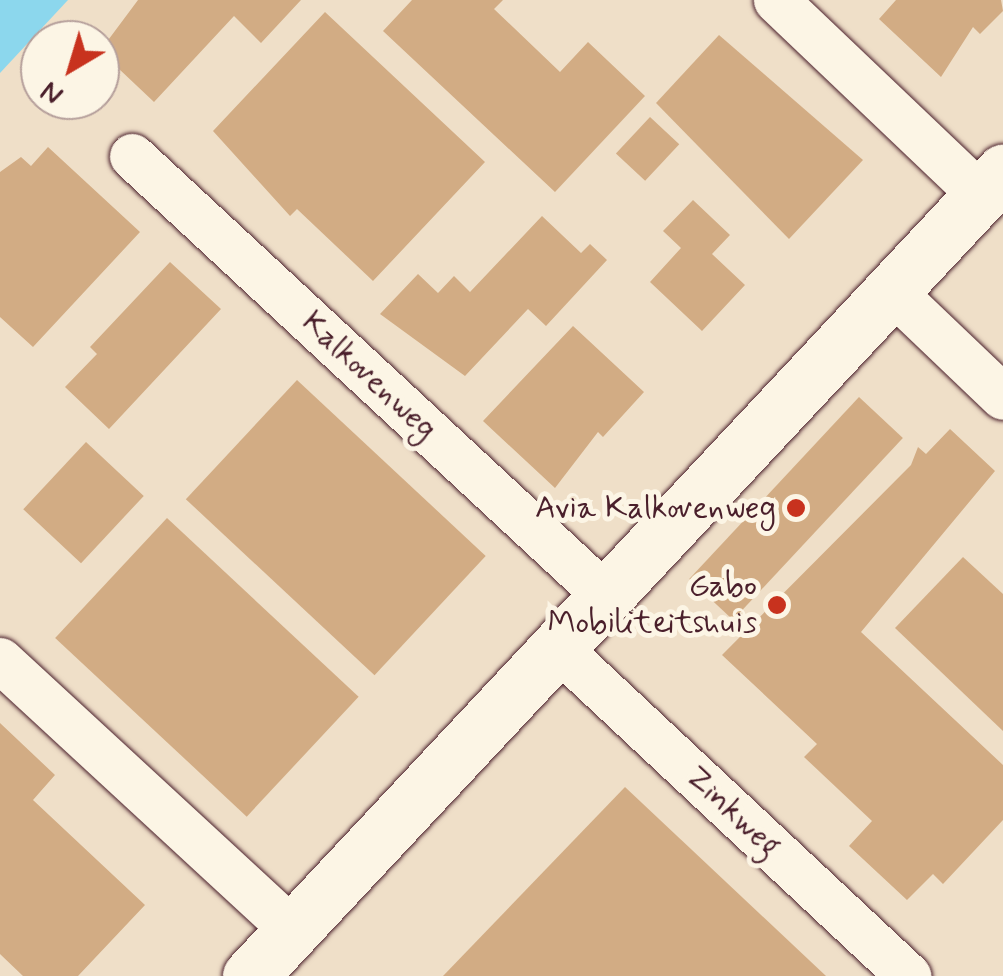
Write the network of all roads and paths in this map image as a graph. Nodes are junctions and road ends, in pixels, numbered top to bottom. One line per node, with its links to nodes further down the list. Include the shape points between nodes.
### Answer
1 (776, 0): 3 (street)
2 (132, 156): 6 (street, Kalkovenweg)
3 (992, 184): 4 (street)
4 (892, 291): 5 (street); 6 (street)
5 (1003, 397)
6 (606, 596): 7 (street)
7 (558, 648): 9 (street); 11 (street, Zinkweg)
8 (0, 660): 9 (street)
9 (293, 930): 10 (street)
10 (250, 976)
11 (910, 976)

